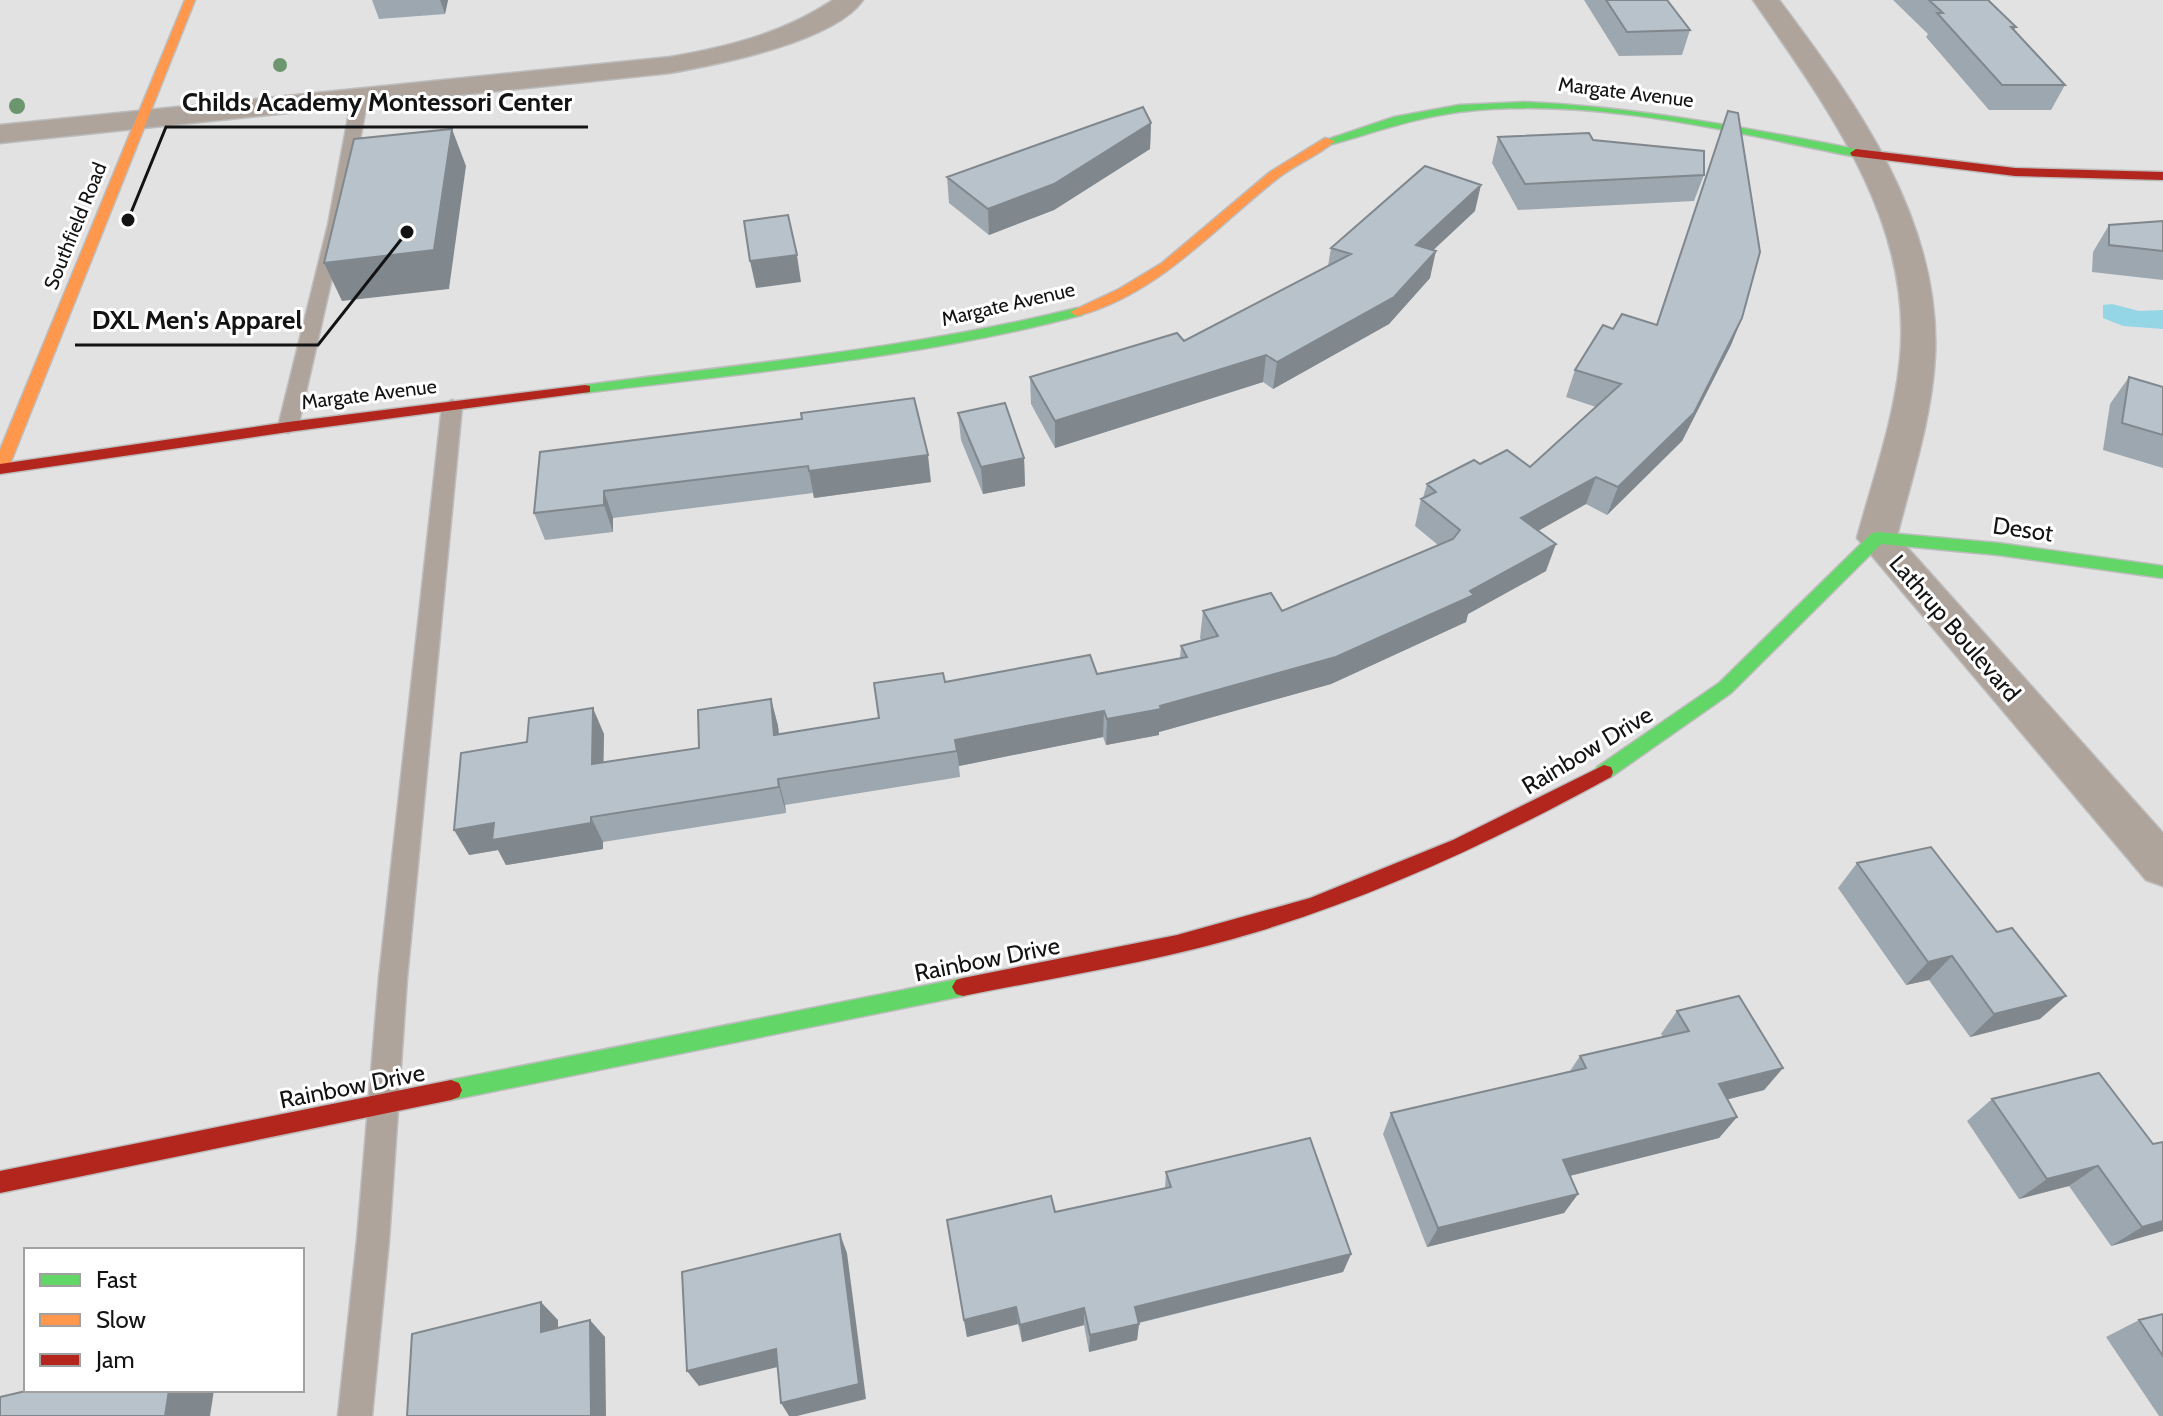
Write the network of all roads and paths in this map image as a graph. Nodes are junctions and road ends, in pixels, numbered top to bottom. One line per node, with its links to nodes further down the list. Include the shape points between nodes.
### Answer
1 (190, 0): 5 (street, Southfield Road)
2 (850, 0): 4 (street, via 792,33 725,55)
3 (1766, 0): 7 (street, Lathrup Boulevard, via 1842,105)
4 (360, 97): 5 (street); 10 (lane)
5 (143, 119): 6 (street); 11 (street, Southfield Road)
6 (0, 134)
7 (1870, 155): 8 (street, Margate Avenue, via 2055,173); 9 (street, Margate Avenue, via 1593,108 1512,104 1447,110 1361,130 1309,150 1152,277 1087,310 1022,328 923,345); 12 (street, Lathrup Boulevard, via 1899,222 1918,331 1912,397)
8 (2163, 176)
9 (452, 406): 10 (street, Margate Avenue); 15 (lane)
10 (288, 427): 11 (street, Margate Avenue)
11 (0, 469)
12 (1877, 538): 13 (street, Desot); 14 (street, Lathrup Boulevard); 15 (street, Rainbow Drive, via 1725,688 1625,760 1517,821 1379,882 1207,937)
13 (2163, 572)
14 (2163, 866)
15 (381, 1105): 16 (street, Rainbow Drive); 17 (lane)
16 (0, 1182)
17 (355, 1416)

